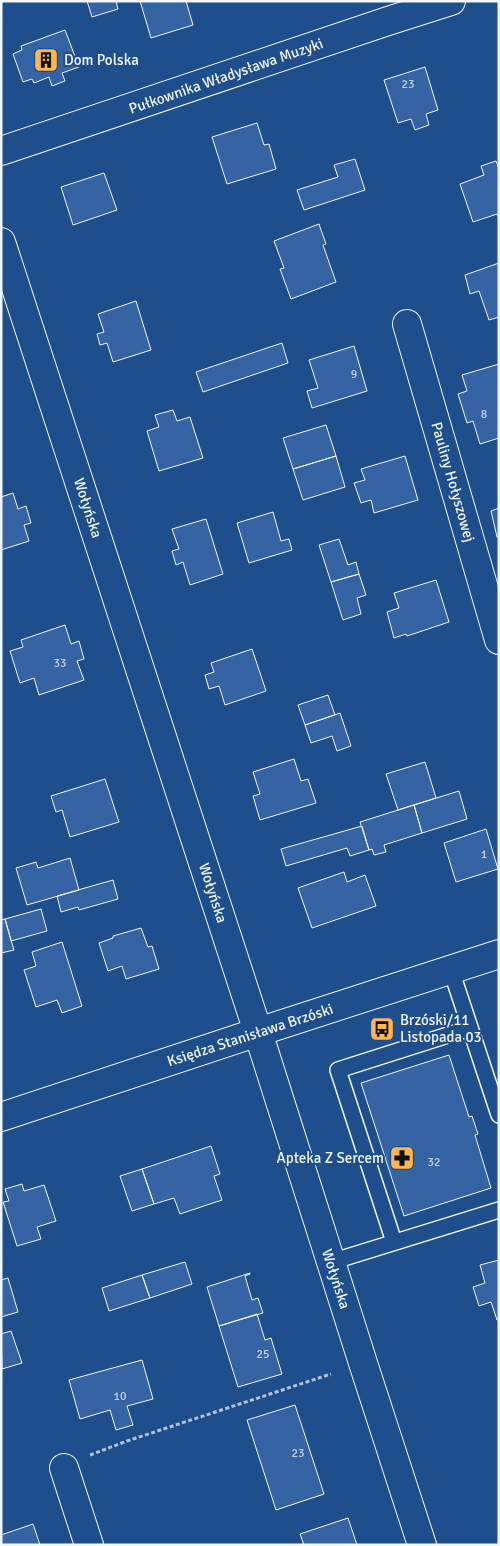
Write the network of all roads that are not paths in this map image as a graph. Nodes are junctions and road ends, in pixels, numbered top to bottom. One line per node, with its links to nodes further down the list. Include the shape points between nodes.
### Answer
1 (451, 1): 2 (street, Pułkownika Władysława Muzyki)
2 (385, 11): 3 (street, Pułkownika Władysława Muzyki)
3 (1, 151)
4 (1, 242): 10 (street, Wołyńska)
5 (406, 324): 6 (street, Pauliny Hołyszowej)
6 (499, 640)
7 (499, 954): 8 (street, Księdza Stanisława Brzóski)
8 (451, 970): 9 (lane); 10 (street, Księdza Stanisława Brzóski)
9 (470, 1028): 11 (lane); 14 (lane, via 338,1070)
10 (258, 1032): 12 (street, Księdza Stanisława Brzóski); 15 (street, Wołyńska)
11 (499, 1115)
12 (1, 1117)
13 (499, 1210): 14 (lane)
14 (394, 1242): 15 (lane)
15 (331, 1262): 18 (street, Wołyńska)
16 (64, 1468): 17 (street)
17 (89, 1545)
18 (422, 1545)

